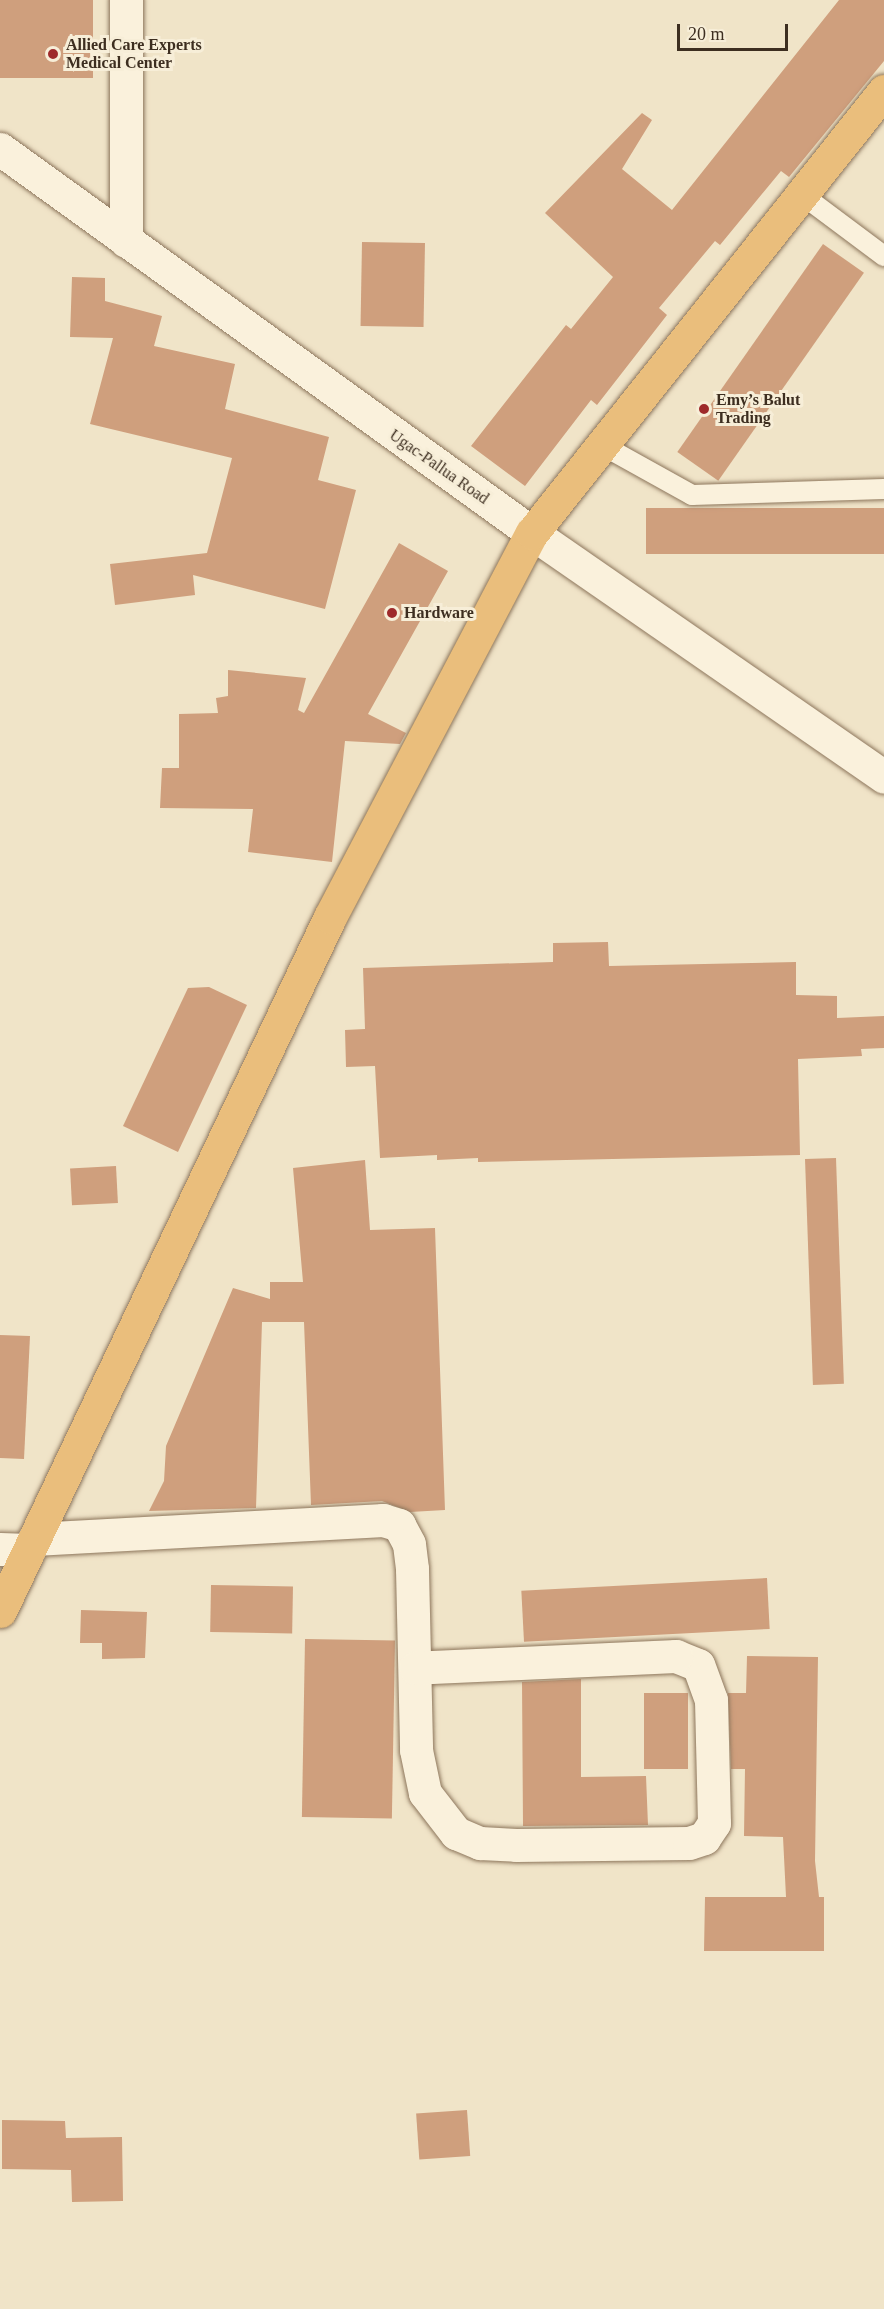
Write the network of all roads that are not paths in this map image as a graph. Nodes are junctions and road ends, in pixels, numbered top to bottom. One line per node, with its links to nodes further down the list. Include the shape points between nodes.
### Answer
1 (126, 0): 5 (street)
2 (884, 91): 4 (highway)
3 (0, 149): 5 (street, Ugac-Pallua Road)
4 (801, 194): 6 (lane); 7 (highway)
5 (126, 241): 9 (street, Ugac-Pallua Road)
6 (884, 256)
7 (602, 444): 8 (lane, via 692,495); 9 (highway)
8 (884, 489)
9 (532, 533): 10 (street, Ugac-Pallua Road); 11 (highway, via 330,917)
10 (884, 777)
11 (21, 1546): 12 (highway); 13 (street, via 383,1520 399,1525 409,1544)
12 (0, 1611)
13 (414, 1668): 13 (street, via 416,1750 424,1792 456,1833 480,1843 516,1845 688,1843 704,1838 714,1823 711,1700 698,1665 676,1656)

